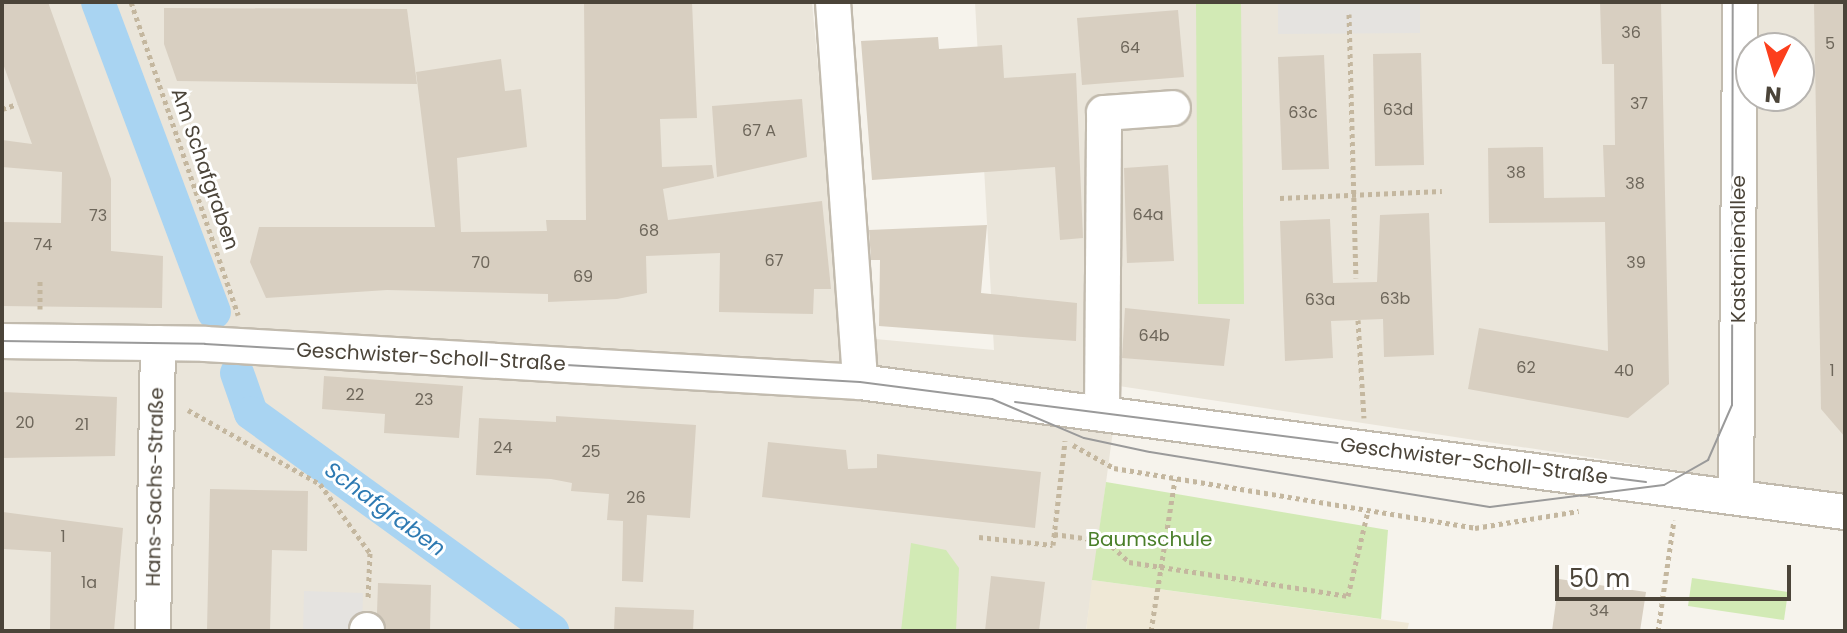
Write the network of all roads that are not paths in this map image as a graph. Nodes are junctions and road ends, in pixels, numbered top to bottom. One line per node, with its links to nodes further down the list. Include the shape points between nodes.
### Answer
1 (833, 2): 6 (street)
2 (1740, 2): 8 (street, Kastanienallee)
3 (1173, 108): 7 (street, via 1104,113)
4 (2, 341): 5 (street, Geschwister-Scholl-Straße)
5 (158, 343): 6 (street, Geschwister-Scholl-Straße); 10 (street, Hans-Sachs-Straße)
6 (860, 382): 7 (street, Geschwister-Scholl-Straße)
7 (1102, 414): 8 (street, Geschwister-Scholl-Straße)
8 (1736, 496): 9 (street, Geschwister-Scholl-Straße)
9 (1845, 512)
10 (153, 631)

